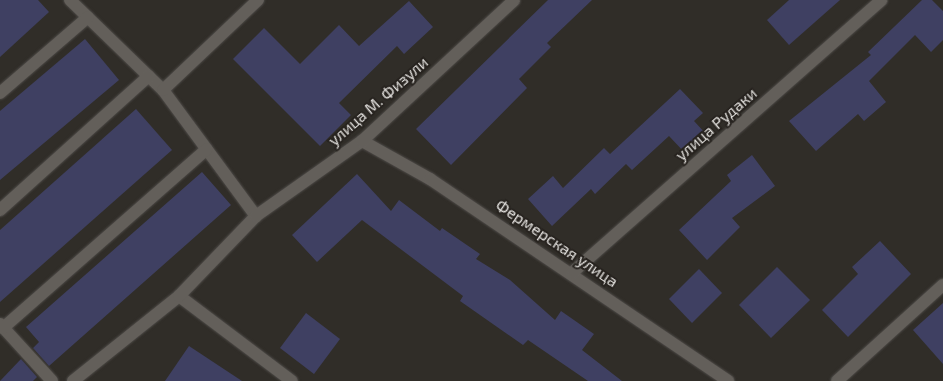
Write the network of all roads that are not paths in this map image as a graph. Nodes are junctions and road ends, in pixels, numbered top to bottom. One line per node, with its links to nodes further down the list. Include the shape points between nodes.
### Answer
1 (70, 0): 5 (street)
2 (258, 0): 7 (street)
3 (514, 0): 9 (street, улица М. Физули)
4 (881, 0): 13 (street, улица Рудаки)
5 (88, 18): 6 (street); 8 (street)
6 (149, 76): 7 (street); 11 (street)
7 (164, 90): 10 (street)
8 (0, 93)
9 (362, 141): 12 (street, улица М. Физули); 13 (street, Фермерская улица, via 430,179)
10 (207, 149): 12 (street); 16 (street)
11 (0, 210)
12 (256, 216): 15 (street, улица М. Физули)
13 (573, 272): 20 (street, Фермерская улица)
14 (943, 285): 21 (street)
15 (179, 296): 18 (street, улица М. Физули); 19 (street)
16 (2, 326): 17 (street)
17 (52, 381)
18 (73, 381)
19 (292, 381)
20 (728, 381)
21 (837, 381)

